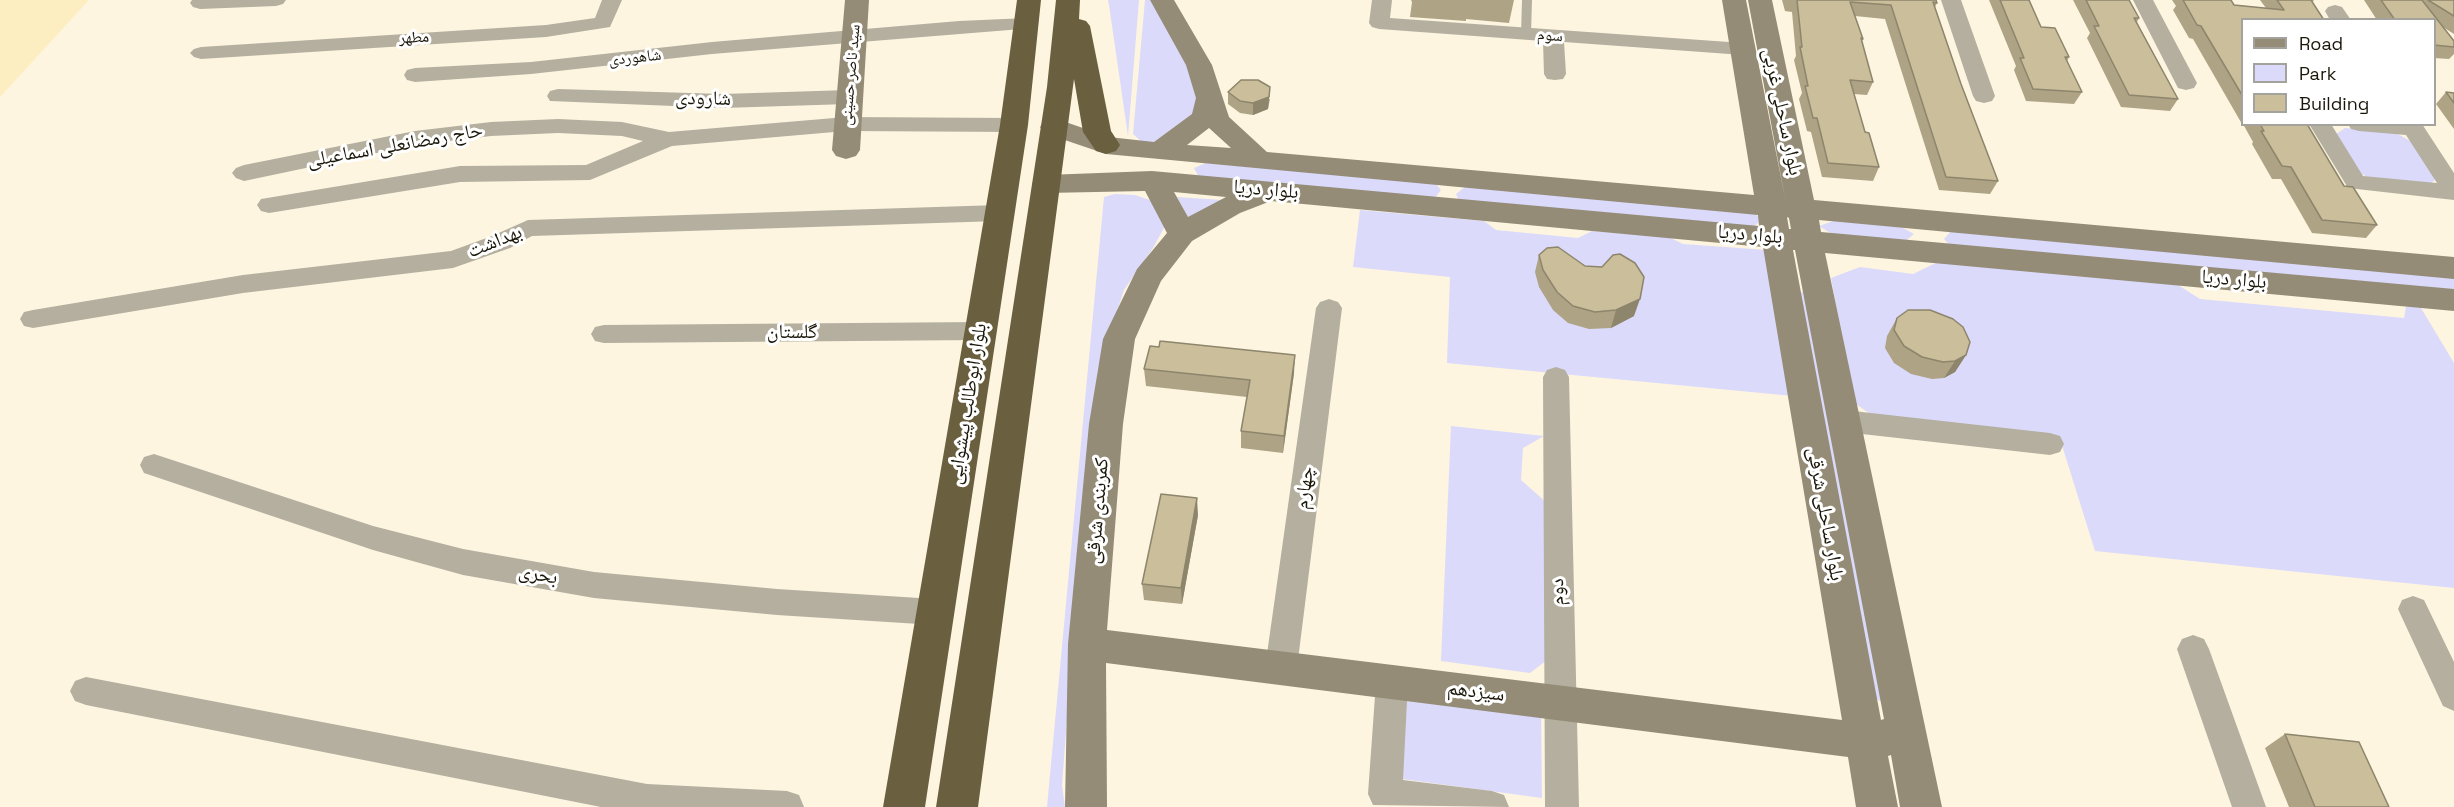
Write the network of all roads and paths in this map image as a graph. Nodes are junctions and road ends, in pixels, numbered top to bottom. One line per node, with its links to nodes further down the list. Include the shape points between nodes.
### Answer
1 (276, 0): 12 (street)
2 (612, 0): 19 (street, مطهر, via 603,23 546,31)
3 (857, 0): 16 (street, سید ناصر حسینی)
4 (1070, 0): 31 (highway); 34 (highway, via 1097,132)
5 (1162, 0): 26 (street, via 1199,64)
6 (1382, 0): 14 (street, سوم, via 1379,23)
7 (1527, 0): 14 (lane)
8 (1734, 0): 17 (street, بلوار ساحلی غربی)
9 (1760, 0): 18 (street, بلوار ساحلی غربی)
10 (1951, 0): 24 (street)
11 (2143, 0): 22 (street)
12 (200, 3)
13 (1028, 12): 16 (street, شاهوردی, via 959,27); 28 (highway, بلوار ابوطالب پیشوایی)
14 (1526, 34): 15 (street, سوم)
15 (1553, 36): 17 (street, سوم); 20 (street)
16 (854, 37): 21 (street, شاهوردی, via 531,68); 25 (street, سید ناصر حسینی)
17 (1743, 49): 18 (street); 48 (street, بلوار ساحلی غربی)
18 (1770, 51): 48 (street, بلوار ساحلی غربی)
19 (201, 52)
20 (1555, 74)
21 (415, 75)
22 (2186, 83)
23 (558, 96): 25 (street, شارودی, via 723,100)
24 (1984, 96)
25 (848, 97): 27 (street, سید ناصر حسینی)
26 (1210, 97): 36 (street, via 1205,118); 37 (street, via 1217,120)
27 (846, 124): 28 (street, حاج رمضانعلی اسماعیلی); 33 (street, حاج رمضانعلی اسماعیلی); 35 (street, سید ناصر حسینی)
28 (1014, 125): 46 (highway, بلوار ابوطالب پیشوایی)
29 (2321, 126): 43 (street, via 2356,183)
30 (2394, 126): 32 (street)
31 (1054, 127): 34 (street, بلوار دریا); 41 (highway)
32 (2411, 127): 43 (street)
33 (669, 139): 38 (street, حاج رمضانعلی اسماعیلی, via 622,129 491,129 415,138); 45 (street, via 590,172 460,174)
34 (1116, 146): 36 (street, بلوار دریا); 39 (street, via 1099,159 1098,165 1103,176)
35 (846, 150)
36 (1164, 152): 37 (street, بلوار دریا); 40 (street, via 1177,160 1176,171 1167,179)
37 (1259, 160): 44 (street, بلوار دریا)
38 (244, 173)
39 (1118, 180): 40 (street, بلوار دریا); 41 (street, بلوار دریا)
40 (1154, 180): 42 (street, بلوار دریا); 49 (street)
41 (1046, 184): 63 (highway)
42 (1270, 190): 44 (street, بلوار دریا); 49 (street, via 1230,206)
43 (2454, 191)
44 (1443, 192): 48 (street, بلوار دریا)
45 (269, 205)
46 (999, 213): 54 (street, بهداشت, via 528,228 453,259 243,284); 55 (highway, بلوار ابوطالب پیشوایی)
47 (1928, 220): 48 (street, بلوار دریا); 50 (street); 51 (street, بلوار دریا)
48 (1789, 223): 50 (street, بلوار دریا); 58 (street, بلوار ساحلی شرقی); 72 (street, بلوار ساحلی شرقی)
49 (1182, 234): 64 (street, کمربندی شرقی, via 1148,277 1119,339 1106,424)
50 (1938, 252): 52 (street, بلوار دریا)
51 (2454, 268)
52 (2454, 300)
53 (1329, 308): 66 (street, چهارم)
54 (33, 319)
55 (980, 331): 56 (street, گلستان); 62 (highway, بلوار ابوطالب پیشوایی)
56 (604, 334)
57 (1556, 377): 70 (street, دوم)
58 (1844, 421): 59 (street); 71 (street, بلوار ساحلی شرقی)
59 (2050, 444)
60 (154, 465): 62 (street, بحری, via 373,538 463,562 594,585)
61 (2413, 609): 69 (street)
62 (935, 612): 63 (highway); 75 (highway, بلوار ابوطالب پیشوایی)
63 (983, 613): 76 (highway)
64 (1087, 644): 66 (street, سیزدهم); 77 (street, کمربندی شرقی)
65 (2193, 649): 82 (street)
66 (1281, 668): 67 (street, سیزدهم)
67 (1392, 682): 70 (street, سیزدهم); 73 (street)
68 (86, 690): 74 (street, via 647,800)
69 (2454, 696)
70 (1559, 703): 72 (street, سیزدهم); 79 (street, دوم)
71 (1907, 734): 72 (street, سیزدهم); 81 (street, بلوار ساحلی شرقی)
72 (1865, 741): 80 (street, بلوار ساحلی شرقی)
73 (1384, 800): 78 (street)
74 (787, 807)
75 (904, 807)
76 (957, 807)
77 (1086, 807)
78 (1492, 807)
79 (1562, 807)
80 (1877, 807)
81 (1921, 807)
82 (2250, 807)

